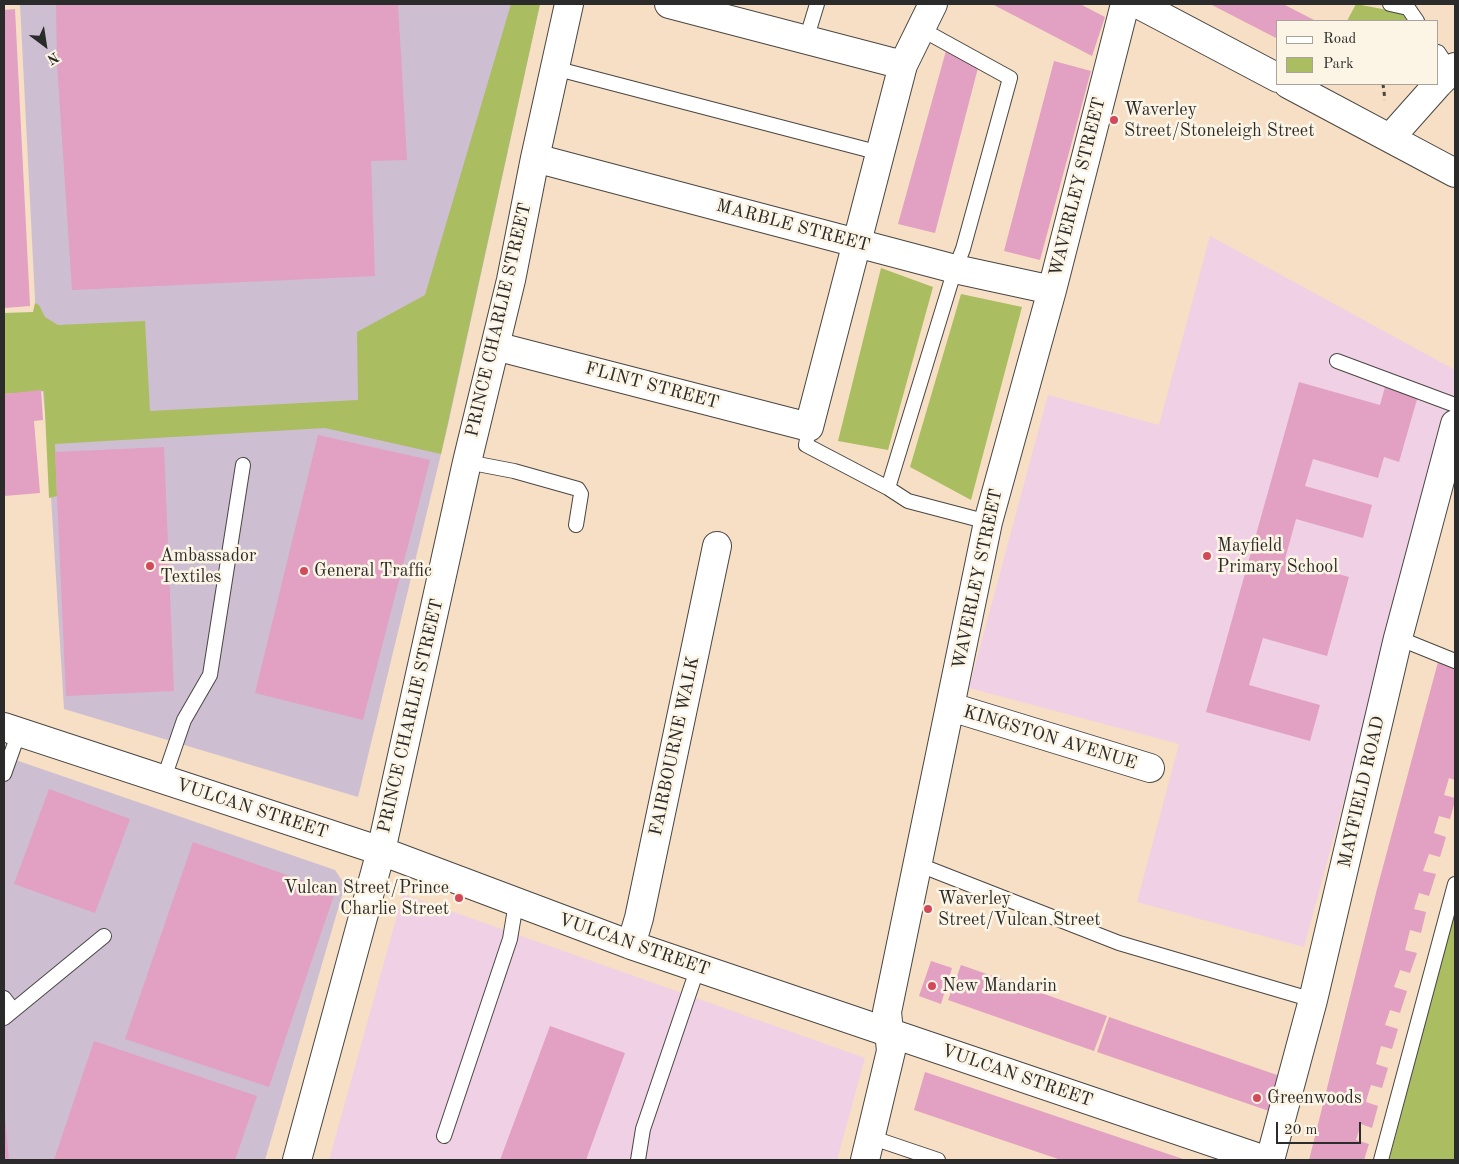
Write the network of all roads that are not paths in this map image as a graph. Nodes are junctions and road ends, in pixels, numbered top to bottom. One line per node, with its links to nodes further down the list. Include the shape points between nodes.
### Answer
1 (569, 4): 12 (street, PRINCE CHARLIE STREET)
2 (669, 4): 10 (street)
3 (817, 4): 10 (lane)
4 (934, 4): 9 (street)
5 (1125, 4): 22 (street, WAVERLEY STREET)
6 (1138, 4): 13 (street)
7 (1390, 4): 8 (lane, via 1408,8)
8 (1416, 20)
9 (921, 30): 11 (street); 21 (lane, via 1010,78)
10 (806, 40): 11 (street)
11 (903, 64): 17 (street)
12 (554, 68): 17 (lane); 18 (street, PRINCE CHARLIE STREET)
13 (1276, 77)
14 (1290, 85): 16 (street)
15 (1433, 85): 16 (street)
16 (1390, 138): 19 (street)
17 (880, 153): 20 (street)
18 (535, 158): 20 (street, MARBLE STREET); 23 (street, PRINCE CHARLIE STREET)
19 (1455, 173)
20 (856, 243): 21 (street, MARBLE STREET); 27 (street)
21 (955, 269): 22 (street, MARBLE STREET); 30 (lane)
22 (1052, 290): 31 (street, WAVERLEY STREET)
23 (495, 346): 27 (street, FLINT STREET); 28 (street, PRINCE CHARLIE STREET)
24 (1338, 361): 25 (lane)
25 (1455, 405)
26 (1455, 424): 34 (street, MAYFIELD ROAD)
27 (809, 428): 30 (lane, via 806,445)
28 (467, 462): 32 (lane, via 578,489 581,494); 41 (street, PRINCE CHARLIE STREET)
29 (243, 465): 40 (lane, via 210,675 184,720)
30 (888, 488): 31 (lane, via 908,501)
31 (988, 522): 36 (street, WAVERLEY STREET)
32 (576, 525)
33 (717, 546): 46 (street, FAIRBOURNE WALK)
34 (1398, 638): 35 (lane); 49 (street, MAYFIELD ROAD)
35 (1455, 661)
36 (951, 707): 38 (street, KINGSTON AVENUE); 42 (street, WAVERLEY STREET)
37 (12, 730): 39 (lane); 40 (street, VULCAN STREET)
38 (1150, 768)
39 (4, 774)
40 (163, 781): 41 (street, VULCAN STREET)
41 (381, 851): 44 (street, VULCAN STREET); 54 (street, PRINCE CHARLIE STREET)
42 (917, 864): 49 (lane, via 1119,943); 51 (street, WAVERLEY STREET, via 887,1012)
43 (1455, 884): 59 (lane)
44 (516, 903): 46 (street, VULCAN STREET); 52 (lane, via 510,939)
45 (104, 936): 50 (lane)
46 (631, 944): 47 (street, VULCAN STREET)
47 (698, 968): 51 (street, VULCAN STREET); 55 (lane, via 643,1129)
48 (4, 998): 50 (lane)
49 (1313, 1000): 58 (street, MAYFIELD ROAD)
50 (9, 1014)
51 (890, 1033): 53 (street, WAVERLEY STREET, via 892,1051); 57 (street, VULCAN STREET)
52 (444, 1136)
53 (868, 1149): 56 (lane)
54 (297, 1160)
55 (638, 1160)
56 (938, 1160)
57 (1265, 1160)
58 (1270, 1160)
59 (1381, 1160)

